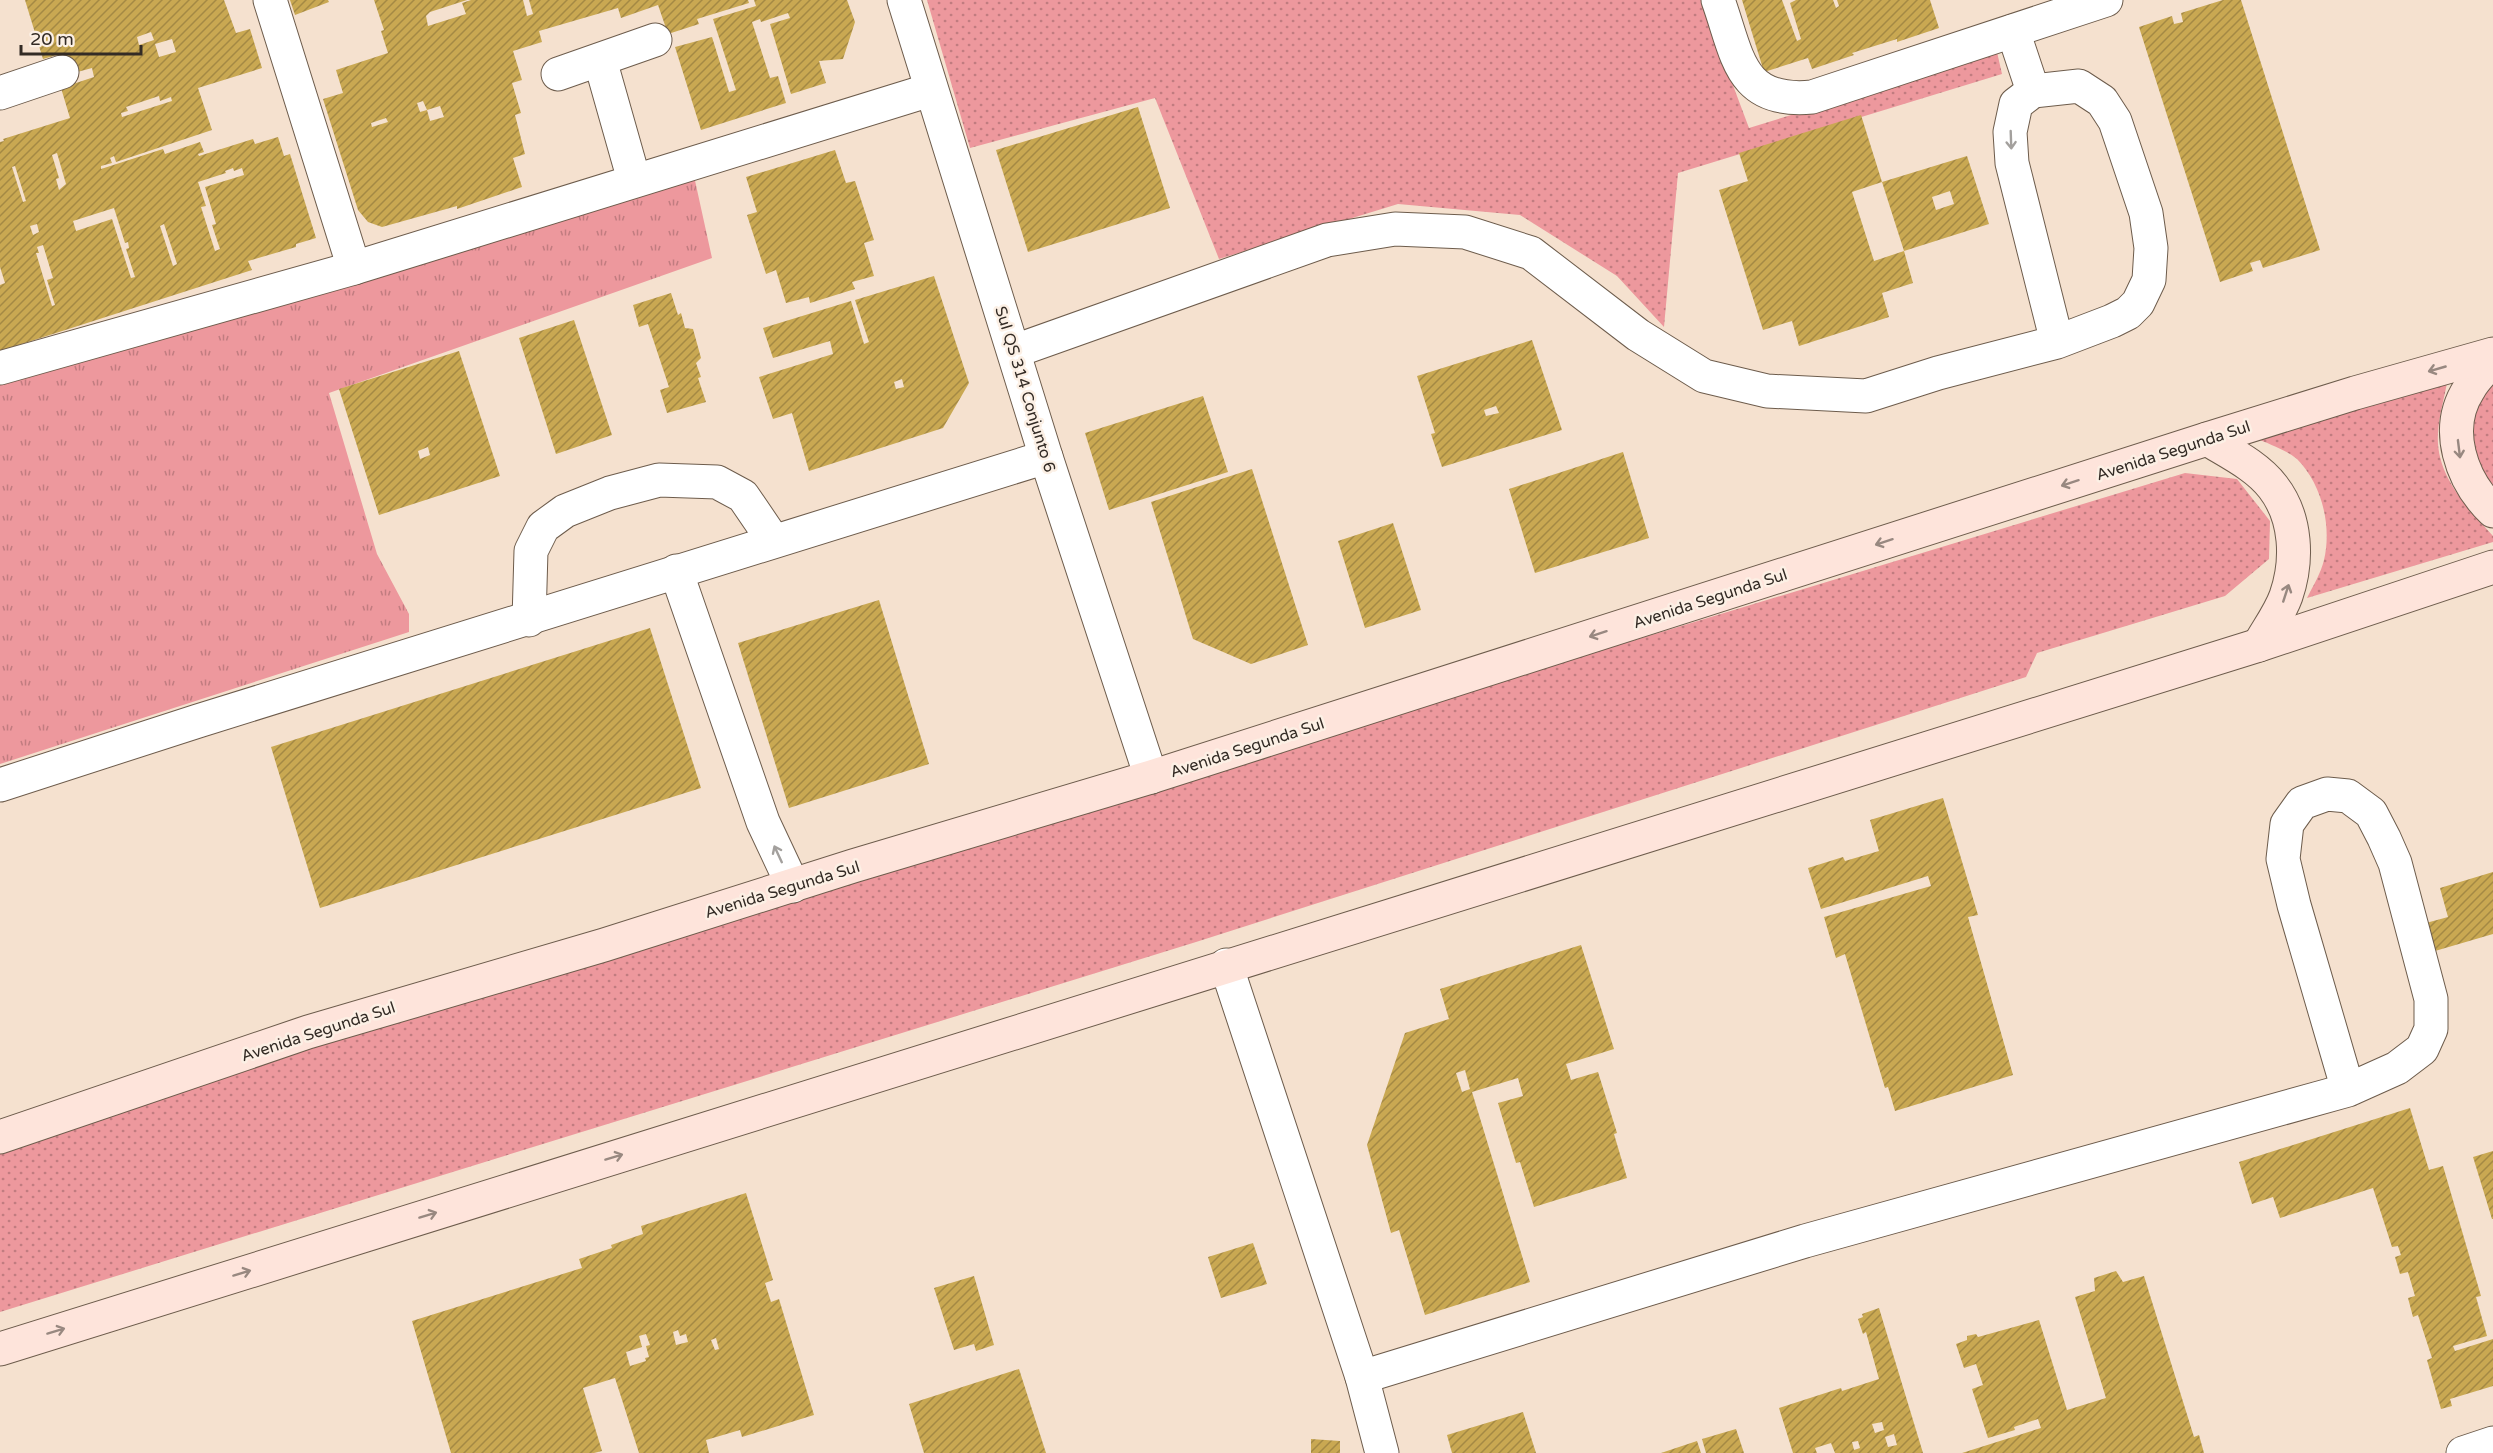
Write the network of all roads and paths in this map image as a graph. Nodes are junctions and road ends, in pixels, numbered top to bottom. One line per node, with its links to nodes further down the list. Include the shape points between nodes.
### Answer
1 (270, 0): 14 (street)
2 (904, 0): 11 (street, Sul QS 314 Conjunto 6)
3 (1718, 0): 5 (street, via 1751,81 1763,92 1793,99 1812,97)
4 (2106, 0): 5 (street)
5 (2013, 31): 12 (street)
6 (655, 40): 7 (street)
7 (600, 60): 9 (street); 13 (street)
8 (62, 72): 10 (street)
9 (558, 74)
10 (2, 87)
11 (930, 90): 13 (street); 16 (street, Sul QS 314 Conjunto 6)
12 (2033, 91): 15 (street, one-way to 15, via 2016,104 2010,132 2012,163); 15 (street, via 2079,86 2102,101 2115,121 2146,213 2151,248 2149,280 2138,303 2128,313)
13 (634, 180): 14 (street)
14 (354, 268): 19 (street)
15 (2057, 342): 16 (street, via 1866,396 1767,391 1704,376 1638,335 1531,253 1465,232 1395,229 1327,240)
16 (1015, 351): 21 (street, Sul QS 314 Conjunto 6)
17 (2493, 354): 20 (main road, Avenida Segunda Sul, one-way to 20)
18 (2493, 360): 22 (main road, one-way to 22, via 2468,389 2457,416 2457,453 2470,482)
19 (0, 368)
20 (2207, 439): 27 (main road, one-way to 20, via 2286,597 2293,567 2294,535 2286,507 2273,486 2248,464); 28 (main road, Avenida Segunda Sul, one-way to 28)
21 (1046, 457): 23 (street); 28 (street, Sul QS 314 Conjunto 6)
22 (2493, 511)
23 (773, 540): 25 (street); 26 (street, via 743,496 717,482 659,480 610,493 565,511 543,527 531,551)
24 (2493, 567): 27 (main road)
25 (676, 571): 26 (street); 30 (street, one-way to 25, via 763,822)
26 (529, 620): 29 (street)
27 (2259, 645): 31 (main road)
28 (1151, 777): 30 (main road, Avenida Segunda Sul)
29 (0, 786)
30 (793, 886): 33 (main road, Avenida Segunda Sul, via 308,1032)
31 (1226, 965): 34 (main road, one-way to 31); 35 (street)
32 (2348, 1090): 32 (street, via 2397,1068 2422,1049 2431,1029 2431,999 2395,863 2380,830 2371,813 2348,796 2327,794 2302,803 2287,824 2283,859); 35 (street, via 1804,1241)
33 (0, 1137)
34 (0, 1348)
35 (1362, 1377): 37 (street)
36 (2493, 1443): 38 (street)
37 (1382, 1453)
38 (2463, 1453)

